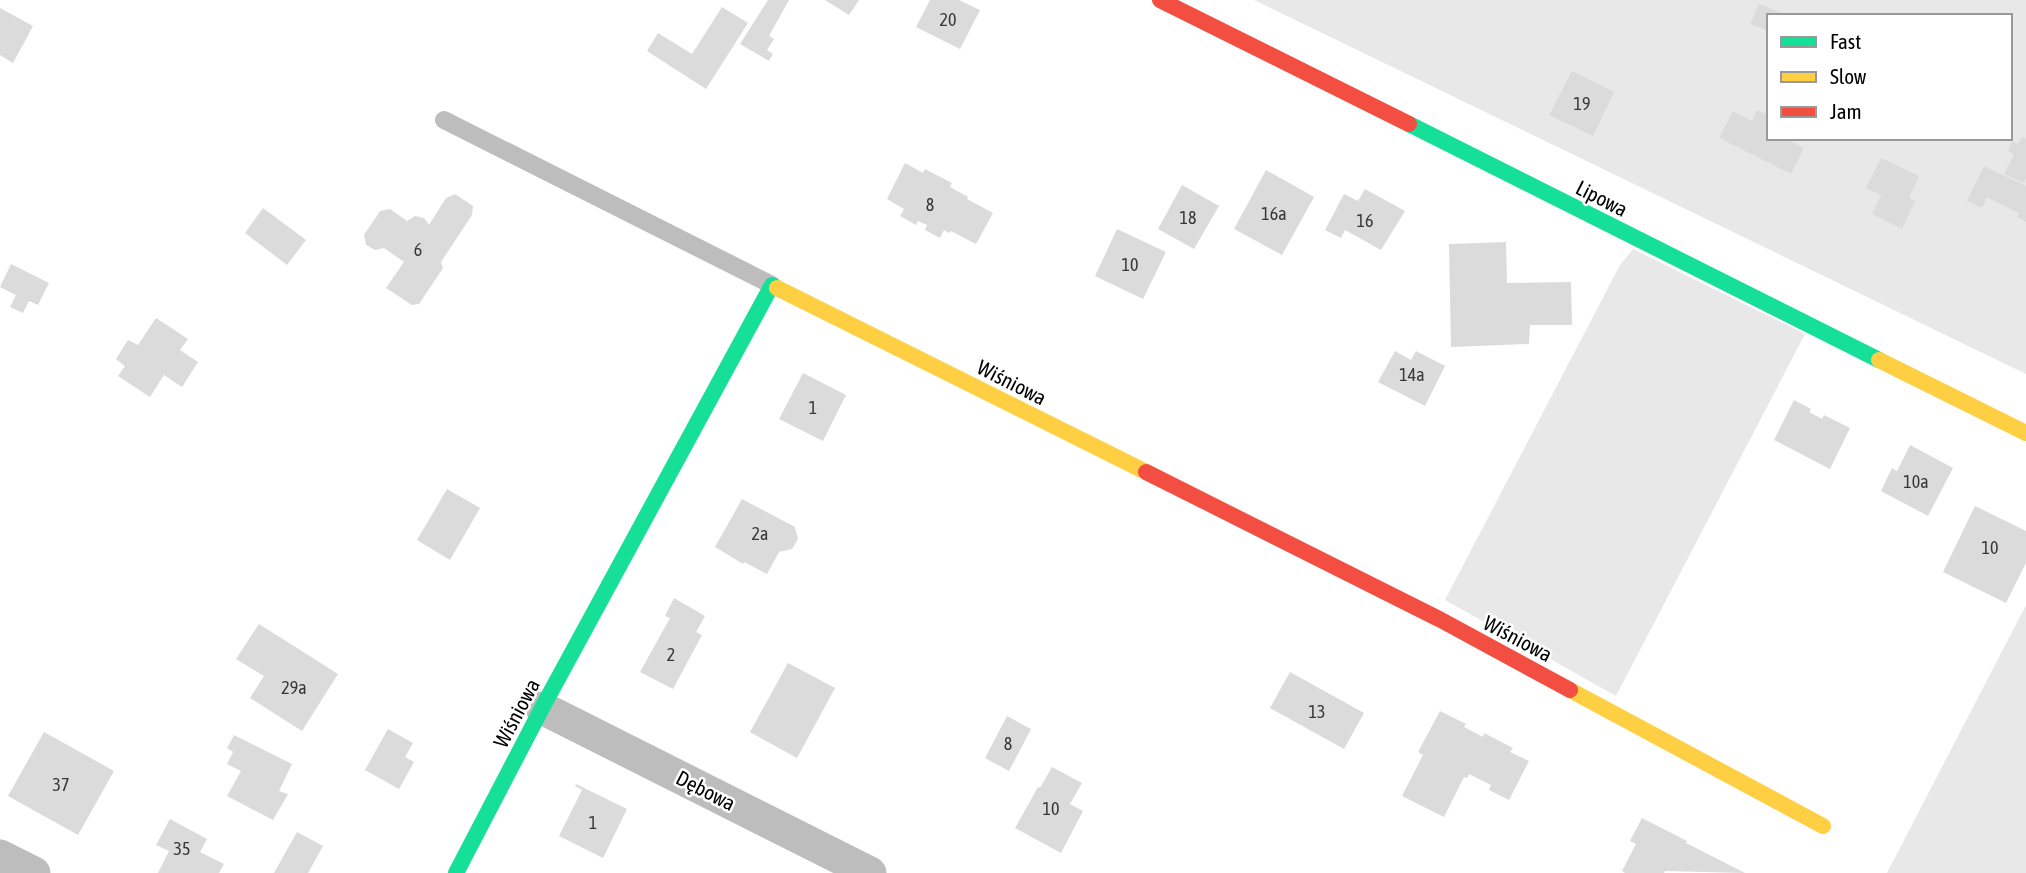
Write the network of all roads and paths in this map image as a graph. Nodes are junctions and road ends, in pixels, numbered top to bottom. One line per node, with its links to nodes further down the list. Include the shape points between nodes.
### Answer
1 (1160, 0): 4 (street, Lipowa)
2 (444, 120): 3 (lane)
3 (772, 285): 5 (street, Wiśniowa); 6 (street, Wiśniowa, via 1441,620)
4 (2026, 433)
5 (542, 708): 9 (street, Wiśniowa); 10 (street, Dębowa)
6 (1824, 826)
7 (0, 856): 8 (street)
8 (34, 873)
9 (456, 873)
10 (870, 873)

